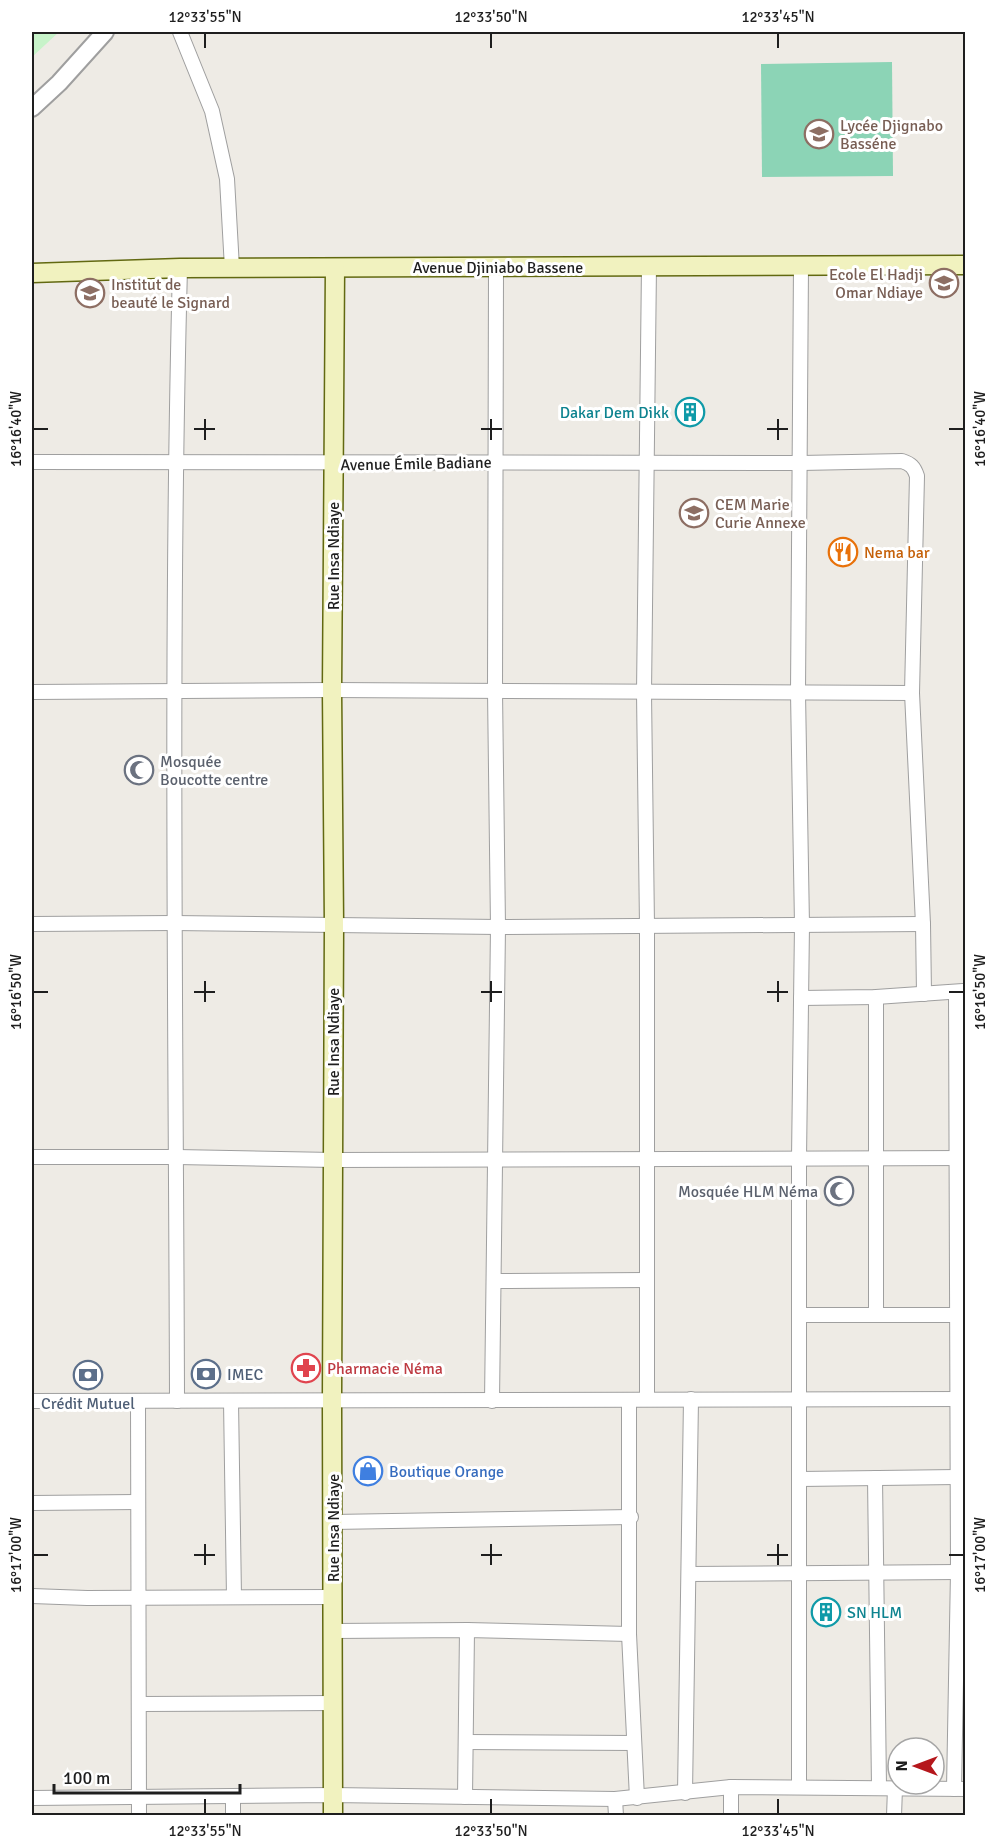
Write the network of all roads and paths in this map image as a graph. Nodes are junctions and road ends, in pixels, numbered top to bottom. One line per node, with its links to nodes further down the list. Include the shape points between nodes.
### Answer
1 (105, 32): 3 (street)
2 (180, 32): 8 (street, via 212,111 227,179)
3 (32, 108)
4 (801, 265): 5 (main road, Avenue Djiniabo Bassene); 6 (main road, Avenue Djiniabo Bassene); 16 (street)
5 (966, 265)
6 (649, 266): 10 (main road, Avenue Djiniabo Bassene); 14 (street)
7 (180, 268): 8 (main road, Avenue Djiniabo Bassene); 11 (main road, Avenue Djiniabo Bassene); 15 (street)
8 (232, 268): 9 (main road, Avenue Djiniabo Bassene)
9 (335, 268): 10 (main road, Avenue Djiniabo Bassene); 17 (main road, Rue Insa Ndiaye)
10 (496, 268): 13 (street)
11 (32, 273)
12 (32, 462): 15 (street, Avenue Émile Badiane)
13 (497, 462): 14 (street, Avenue Émile Badiane); 17 (street, Avenue Émile Badiane); 20 (street)
14 (647, 462): 16 (street, Avenue Émile Badiane); 22 (street)
15 (175, 463): 17 (street, Avenue Émile Badiane); 19 (street)
16 (801, 463): 23 (street); 24 (street, Avenue Émile Badiane, via 902,461 914,468 917,476)
17 (333, 464): 18 (main road, Rue Insa Ndiaye)
18 (332, 690): 19 (street); 20 (street); 27 (main road, Rue Insa Ndiaye)
19 (173, 691): 21 (street); 25 (street)
20 (495, 691): 22 (street); 31 (street)
21 (32, 692)
22 (644, 693): 23 (street); 30 (street)
23 (798, 693): 24 (street); 29 (street)
24 (912, 693): 28 (street)
25 (174, 923): 26 (street); 27 (street); 38 (street)
26 (32, 924)
27 (334, 924): 31 (street); 44 (main road, Rue Insa Ndiaye)
28 (923, 924): 29 (street); 33 (street)
29 (802, 925): 30 (street); 35 (street)
30 (647, 926): 31 (street); 42 (street)
31 (498, 927): 41 (street)
32 (961, 992): 33 (street); 36 (street)
33 (924, 994): 34 (street)
34 (876, 997): 35 (street); 39 (street)
35 (801, 998): 43 (street)
36 (960, 1074): 40 (street)
37 (32, 1157): 38 (street)
38 (177, 1157): 44 (street); 58 (street)
39 (874, 1158): 40 (street); 43 (street); 48 (street)
40 (960, 1158): 45 (street)
41 (495, 1159): 42 (street); 44 (street); 47 (street)
42 (647, 1159): 43 (street); 46 (street)
43 (800, 1159): 49 (street)
44 (333, 1160): 60 (main road, Rue Insa Ndiaye)
45 (961, 1235): 50 (street)
46 (646, 1280): 47 (street); 51 (street)
47 (494, 1281): 61 (street)
48 (876, 1314): 49 (street); 50 (street)
49 (800, 1315): 53 (street)
50 (961, 1315): 54 (street)
51 (647, 1399): 52 (street); 55 (street)
52 (691, 1399): 53 (street); 72 (street)
53 (799, 1399): 54 (street); 64 (street)
54 (961, 1399): 62 (street)
55 (629, 1400): 61 (street); 67 (street)
56 (32, 1401): 57 (street)
57 (138, 1401): 58 (street); 66 (street)
58 (177, 1401): 59 (street)
59 (231, 1401): 60 (street); 74 (street)
60 (332, 1401): 61 (street); 68 (main road, Rue Insa Ndiaye)
61 (492, 1401)
62 (957, 1477): 63 (street); 69 (street)
63 (875, 1478): 64 (street); 71 (street)
64 (800, 1479): 70 (street)
65 (32, 1503): 66 (street)
66 (137, 1503): 77 (street)
67 (631, 1517): 68 (street); 80 (street)
68 (333, 1522): 76 (main road, Rue Insa Ndiaye)
69 (958, 1572): 71 (street); 75 (street)
70 (799, 1573): 71 (street); 72 (street); 86 (street)
71 (876, 1573): 87 (street)
72 (688, 1574): 90 (street)
73 (32, 1596): 77 (street)
74 (234, 1596): 76 (street); 77 (street)
75 (961, 1596): 89 (street)
76 (333, 1597): 79 (main road, Rue Insa Ndiaye)
77 (139, 1598): 82 (street)
78 (467, 1630): 79 (street); 80 (street); 83 (street)
79 (334, 1631): 81 (main road, Rue Insa Ndiaye)
80 (629, 1634): 84 (street)
81 (333, 1703): 82 (street); 91 (main road, Rue Insa Ndiaye)
82 (140, 1704): 93 (street)
83 (466, 1742): 84 (street); 95 (street)
84 (634, 1743): 97 (street)
85 (731, 1786): 86 (street); 90 (street); 103 (street)
86 (799, 1787): 87 (street)
87 (879, 1787): 88 (street)
88 (886, 1787)
89 (960, 1789)
90 (685, 1793): 97 (street)
91 (332, 1795): 94 (street); 95 (street); 101 (main road, Rue Insa Ndiaye)
92 (895, 1796): 104 (street)
93 (140, 1797): 94 (street); 96 (street); 99 (street)
94 (232, 1797): 100 (street)
95 (465, 1797): 98 (street)
96 (32, 1798)
97 (637, 1798): 98 (street)
98 (615, 1799): 102 (street)
99 (139, 1815)
100 (232, 1815)
101 (333, 1815)
102 (616, 1815)
103 (731, 1815)
104 (894, 1815)

